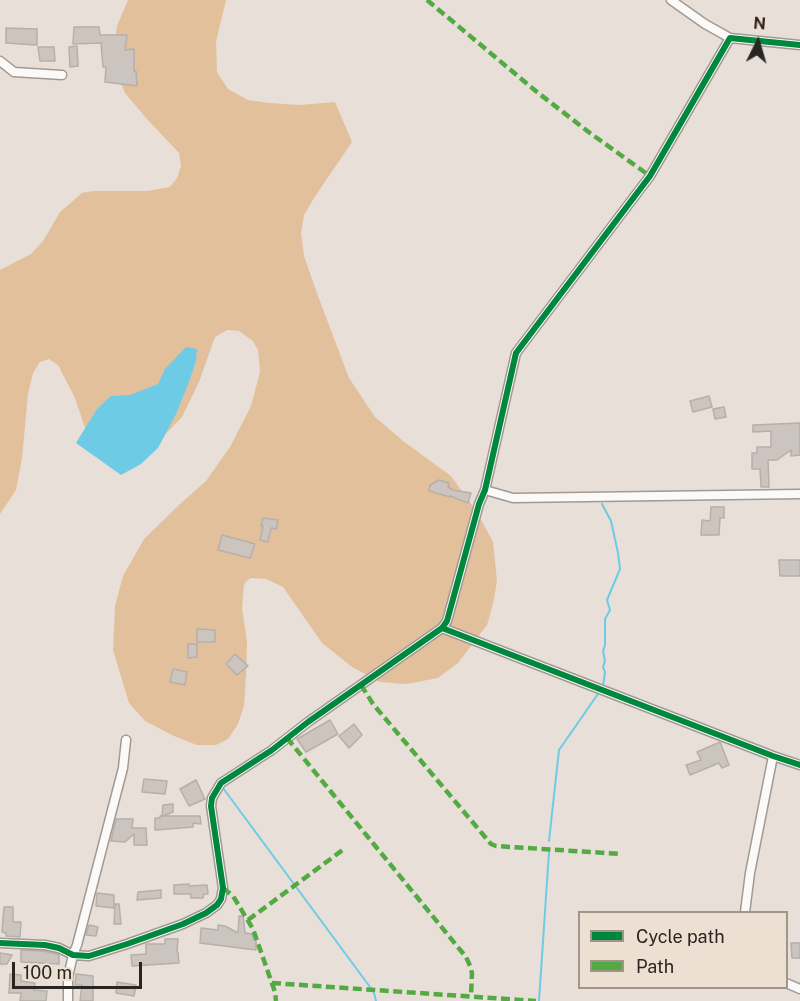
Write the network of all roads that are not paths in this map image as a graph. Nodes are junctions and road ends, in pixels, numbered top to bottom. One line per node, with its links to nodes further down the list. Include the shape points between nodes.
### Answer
1 (671, 0): 2 (street)
2 (730, 38): 3 (street); 6 (street, via 650,176 516,353)
3 (800, 45)
4 (0, 61): 5 (street, via 14,72)
5 (62, 75)
6 (485, 490): 7 (street, via 513,498); 8 (street)
7 (800, 494)
8 (442, 628): 10 (street); 14 (street, via 221,783 211,806 224,888 217,905 183,924 127,944 89,956)
9 (126, 740): 14 (street, via 123,768)
10 (772, 756): 11 (street); 12 (street)
11 (800, 765)
12 (745, 911)
13 (0, 943): 14 (street, via 45,945)
14 (74, 955): 15 (street, via 68,977)
15 (68, 1001)

